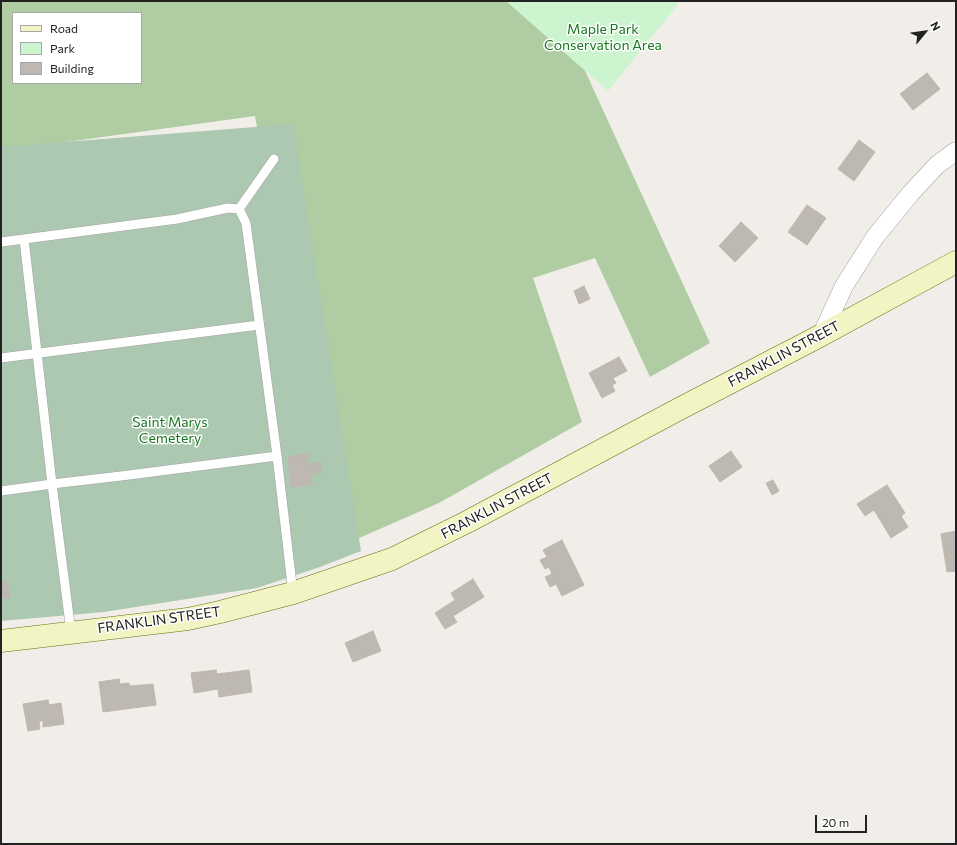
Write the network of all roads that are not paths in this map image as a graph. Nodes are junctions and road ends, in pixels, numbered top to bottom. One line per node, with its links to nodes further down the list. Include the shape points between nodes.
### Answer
1 (956, 152): 8 (street, via 937,165 875,237 844,286)
2 (274, 159): 3 (lane)
3 (239, 209): 4 (lane, via 228,208 177,219); 7 (lane, via 246,223)
4 (24, 239): 5 (lane); 9 (lane)
5 (1, 242)
6 (956, 262): 8 (street, FRANKLIN STREET)
7 (260, 325): 9 (lane); 11 (lane)
8 (821, 336): 14 (street, FRANKLIN STREET, via 428,542 392,559)
9 (37, 353): 10 (lane); 12 (lane)
10 (1, 358)
11 (277, 456): 12 (lane); 14 (lane)
12 (52, 484): 13 (lane); 15 (lane)
13 (1, 491)
14 (293, 593): 15 (street, FRANKLIN STREET, via 188,619)
15 (71, 632): 16 (street, FRANKLIN STREET)
16 (1, 641)

